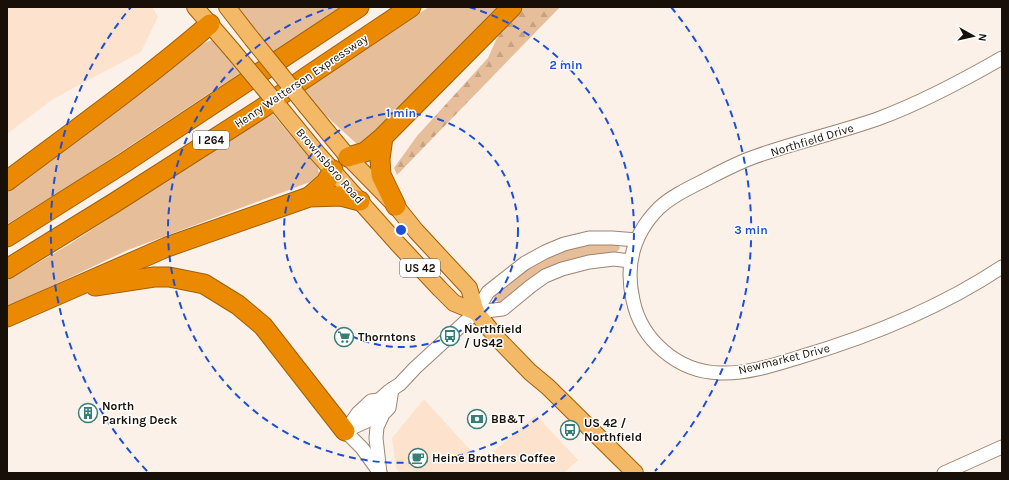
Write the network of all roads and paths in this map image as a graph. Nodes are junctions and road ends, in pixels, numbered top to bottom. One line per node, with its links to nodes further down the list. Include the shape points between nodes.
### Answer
1 (195, 7): 6 (main road, Brownsboro Road / US 42)
2 (226, 7): 6 (main road); 9 (main road, Brownsboro Road / US 42, bridge)
3 (359, 7): 15 (highway, I 264, via 124,163)
4 (411, 7): 18 (highway, Henry Watterson Expressway / I 264, via 262,109)
5 (512, 7): 8 (highway)
6 (210, 24): 10 (main road, Brownsboro Road / US 42, bridge); 11 (highway, via 180,50)
7 (1002, 58): 16 (street, Northfield Drive, via 911,106 729,167 683,191 661,206 652,215)
8 (383, 137): 9 (highway, via 365,152); 14 (highway, via 380,159 382,175)
9 (348, 157): 10 (main road); 14 (main road, Brownsboro Road / US 42)
10 (333, 170): 12 (highway, via 326,182); 13 (main road, Brownsboro Road / US 42)
11 (7, 181)
12 (309, 197): 13 (highway, via 341,196); 19 (highway, via 167,247)
13 (360, 201): 20 (main road, Brownsboro Road / US 42, via 454,303)
14 (396, 206): 20 (main road, Brownsboro Road / US 42, via 469,288)
15 (7, 237)
16 (633, 250): 17 (street, Newmarket Drive, via 631,292 635,310 648,335 676,360 701,370 721,373 742,372 777,364 882,330 960,292); 20 (street, via 614,259 562,269 531,286 503,309); 20 (street, via 612,238 589,238 564,244 524,263 488,292)
17 (1002, 267)
18 (7, 269)
19 (66, 291): 21 (highway); 23 (highway, via 154,277 170,277 204,284 238,304 263,326)
20 (476, 312): 22 (street); 26 (main road, US 42, via 530,372)
21 (7, 317)
22 (392, 389): 23 (street, via 379,400 371,401 358,413); 25 (street, via 389,408 377,427)
23 (346, 431): 25 (street)
24 (1002, 447): 27 (street)
25 (380, 473)
26 (635, 473)
27 (944, 473)

